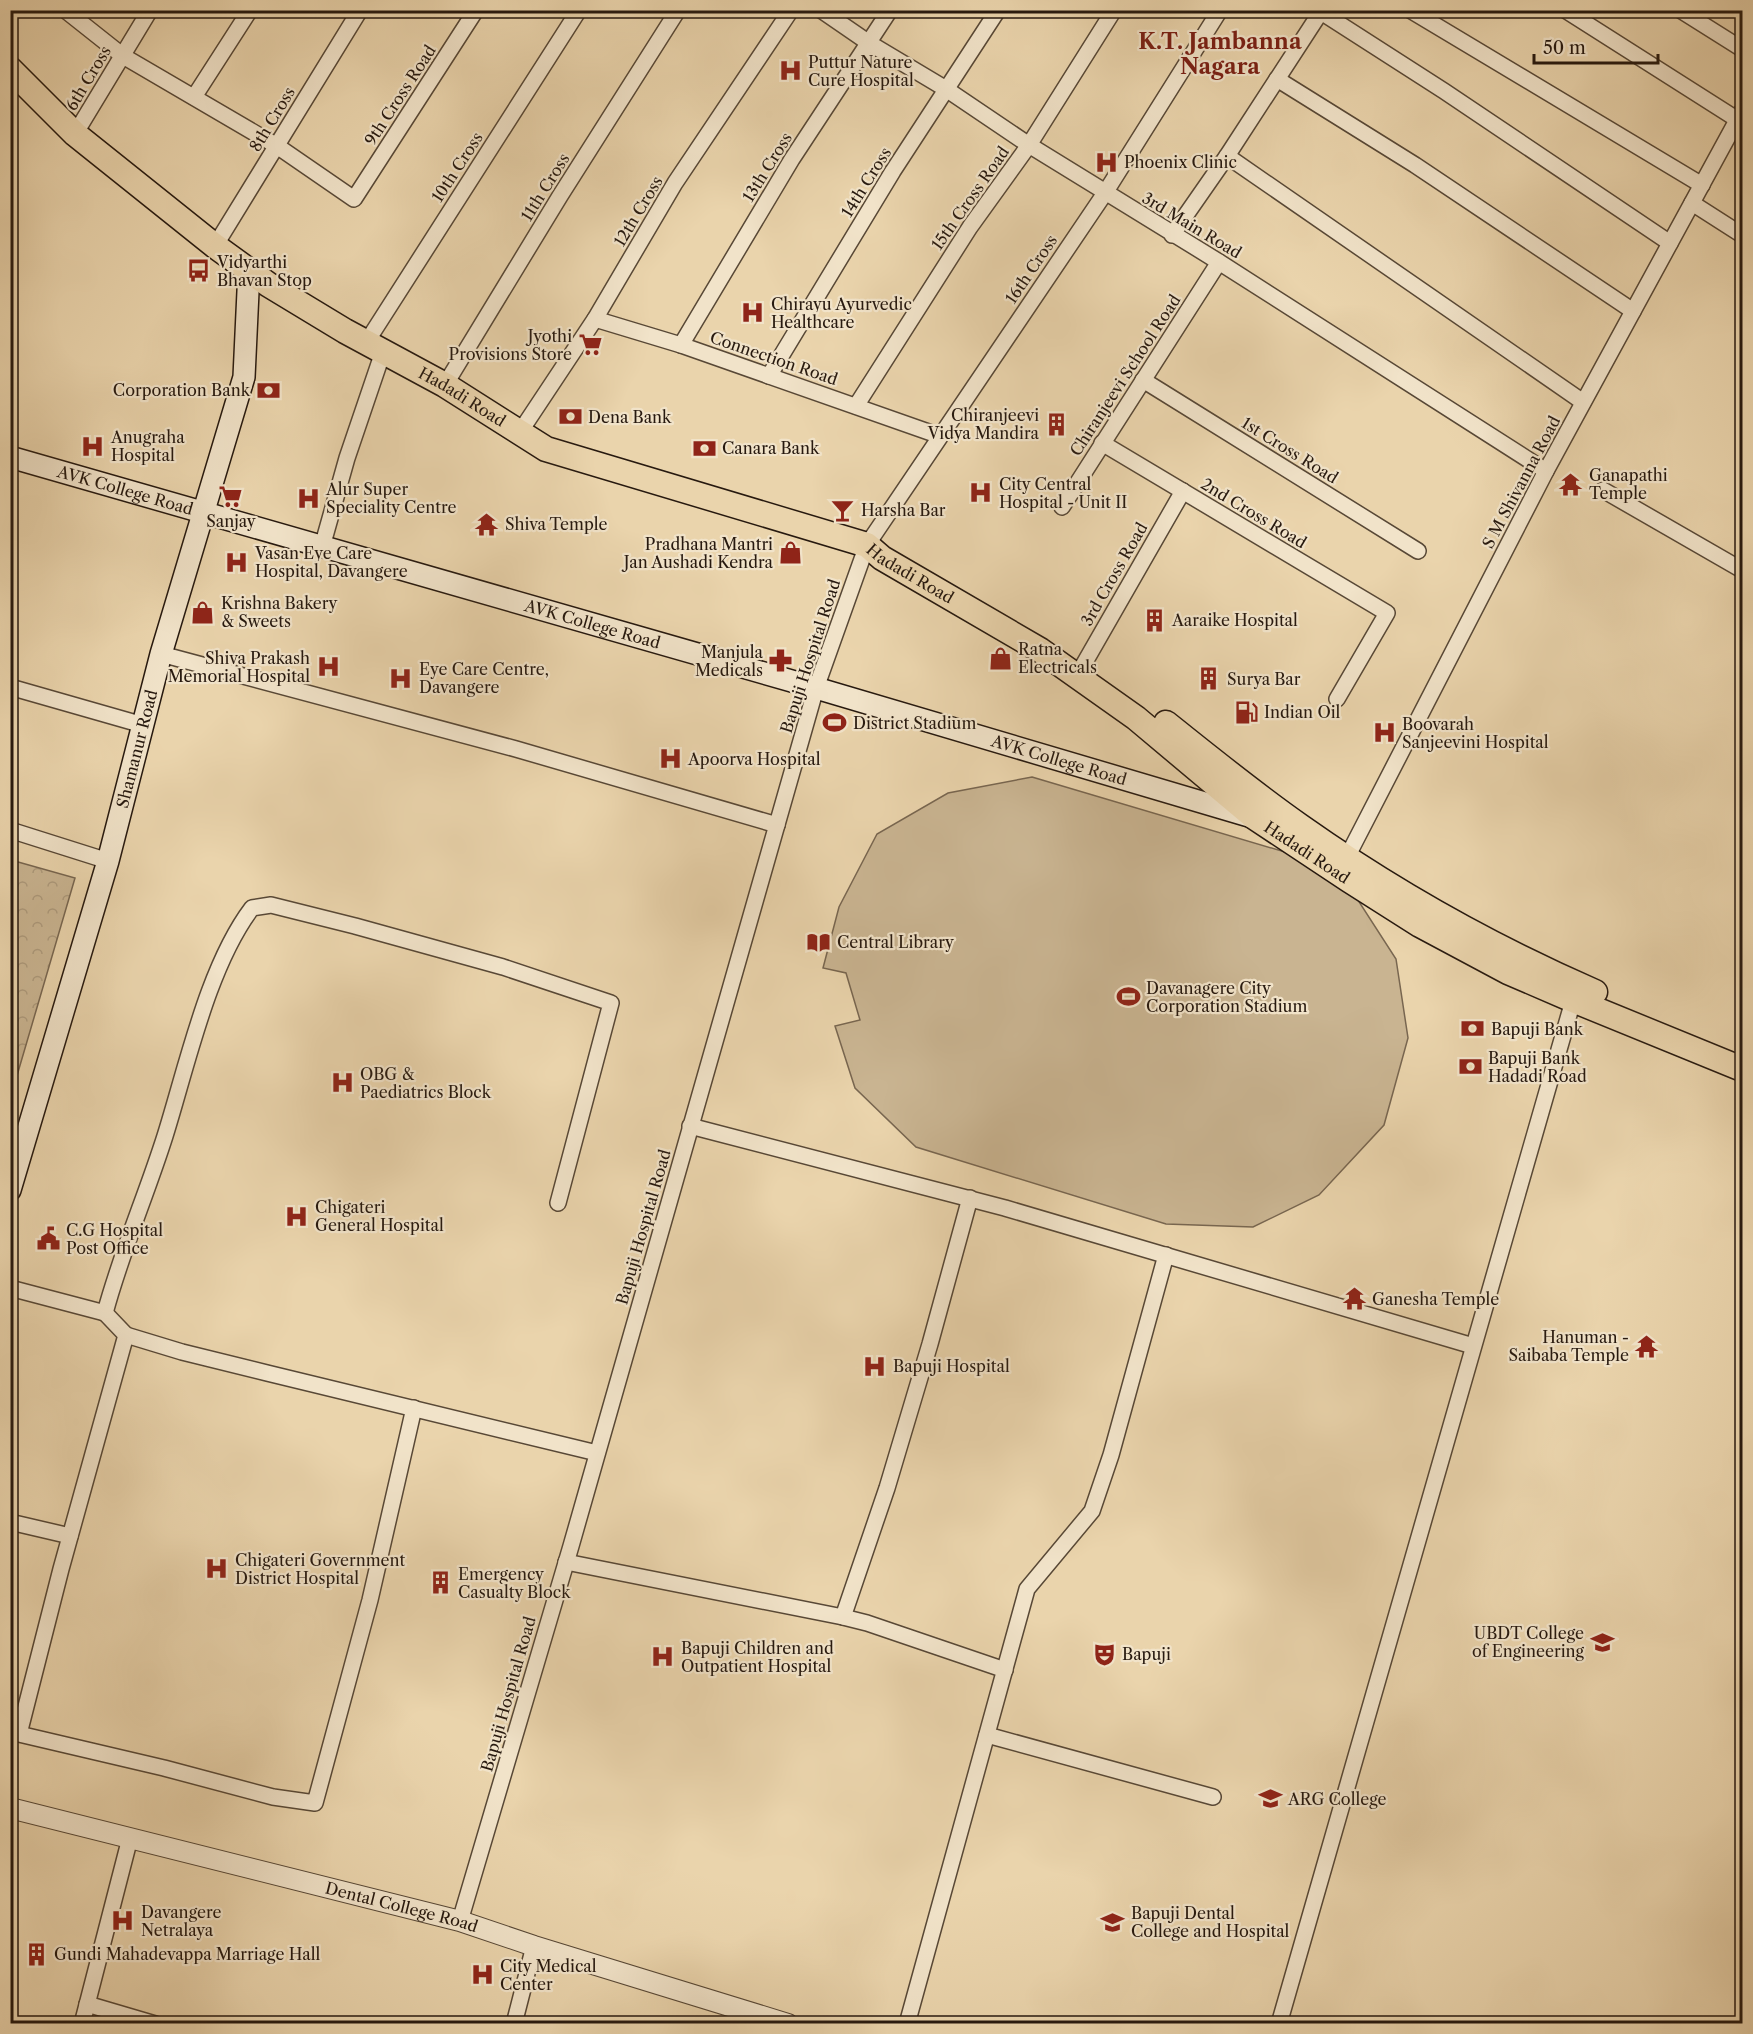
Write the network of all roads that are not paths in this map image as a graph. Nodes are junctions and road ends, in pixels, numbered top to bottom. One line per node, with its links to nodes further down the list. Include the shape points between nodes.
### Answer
1 (65, 10): 20 (street)
2 (150, 10): 20 (street, 6th Cross)
3 (250, 10): 24 (street)
4 (360, 10): 27 (street, 8th Cross)
5 (476, 10): 27 (street, 9th Cross Road, via 354,199)
6 (579, 10): 42 (street, 10th Cross)
7 (678, 10): 45 (street, 11th Cross)
8 (791, 10): 40 (street, 12th Cross, via 675,183)
9 (821, 10): 18 (street, 3rd Main Road)
10 (890, 10): 18 (street, 13th Cross)
11 (998, 10): 23 (street, 14th Cross)
12 (1114, 10): 28 (street, 15th Cross Road)
13 (1220, 10): 31 (street, 16th Cross)
14 (1410, 10): 30 (street)
15 (1565, 10): 25 (street)
16 (1680, 10): 19 (street)
17 (1322, 11): 22 (street); 35 (street)
18 (869, 43): 23 (street, 3rd Main Road); 41 (street, 13th Cross, via 792,159)
19 (1743, 49)
20 (123, 56): 24 (street); 26 (street, 6th Cross)
21 (10, 69): 26 (main road, Hadadi Road)
22 (1277, 79): 29 (street); 39 (street, via 1415,165)
23 (946, 89): 28 (street, 3rd Main Road); 43 (street, 14th Cross)
24 (194, 97): 27 (street)
25 (1740, 116): 30 (street, S M Shivanna Road)
26 (75, 134): 36 (main road, Hadadi Road)
27 (277, 146): 36 (street, 8th Cross)
28 (1029, 146): 31 (street, 3rd Main Road); 47 (street, 15th Cross Road, via 970,228)
29 (1227, 156): 33 (street); 46 (street)
30 (1702, 185): 32 (street, S M Shivanna Road)
31 (1105, 193): 33 (street, 3rd Main Road); 49 (street, 16th Cross)
32 (1692, 203): 34 (street); 35 (street, S M Shivanna Road)
33 (1172, 235): 37 (street, 3rd Main Road)
34 (1743, 235)
35 (1671, 243): 39 (street, S M Shivanna Road)
36 (215, 246): 38 (main road, Hadadi Road)
37 (1219, 262): 44 (street, Chiranjeevi School Road); 52 (street, 3rd Main Road)
38 (249, 270): 42 (main road, Hadadi Road); 56 (main road, Shamanur Road, via 244,376)
39 (1633, 311): 46 (street, S M Shivanna Road)
40 (595, 319): 41 (street, Connection Road); 48 (street, 12th Cross)
41 (681, 345): 43 (street, Connection Road)
42 (375, 347): 45 (main road, Hadadi Road); 58 (street, 10th Cross)
43 (769, 376): 47 (street, Connection Road)
44 (1143, 380): 50 (street, Chiranjeevi School Road); 59 (street, 1st Cross Road)
45 (445, 386): 48 (main road, Hadadi Road)
46 (1583, 402): 52 (street, S M Shivanna Road)
47 (856, 406): 49 (street, Connection Road)
48 (520, 432): 57 (main road, Hadadi Road, via 546,449)
49 (940, 436): 57 (street, 16th Cross)
50 (1102, 443): 54 (street, 2nd Cross Road); 55 (street, Chiranjeevi School Road)
51 (10, 457): 56 (main road, AVK College Road)
52 (1546, 471): 73 (street, S M Shivanna Road)
53 (1603, 490): 60 (street)
54 (1183, 491): 62 (street, 3rd Cross Road); 65 (street, 2nd Cross Road, via 1387,613)
55 (1062, 507)
56 (202, 512): 58 (main road, AVK College Road); 61 (main road, Shamanur Road)
57 (867, 545): 62 (main road, Hadadi Road, via 882,558 1040,650); 64 (street, Bapuji Hospital Road)
58 (322, 546): 64 (main road, AVK College Road)
59 (1418, 551)
60 (1743, 570)
61 (161, 654): 66 (main road, Shamanur Road); 70 (street, via 504,746)
62 (1080, 669): 67 (main road, Hadadi Road, via 1136,718)
63 (10, 687): 66 (street)
64 (816, 688): 68 (main road, AVK College Road); 70 (street, Bapuji Hospital Road)
65 (1337, 699)
66 (144, 725): 72 (main road, Shamanur Road)
67 (1208, 767): 68 (main road); 69 (main road, Hadadi Road); 73 (main road, via 1282,813)
68 (1174, 793): 69 (main road, AVK College Road)
69 (1254, 817): 73 (main road, Hadadi Road)
70 (777, 825): 77 (street, Bapuji Hospital Road)
71 (10, 830): 72 (street)
72 (108, 861): 78 (main road, Shamanur Road)
73 (1343, 865): 74 (main road, Hadadi Road, via 1445,939 1508,972)
74 (1575, 992): 75 (main road); 76 (main road, Hadadi Road); 85 (street)
75 (1743, 1052)
76 (1743, 1069)
77 (690, 1126): 79 (street); 87 (street, Bapuji Hospital Road)
78 (10, 1190)
79 (970, 1198): 81 (street); 91 (street, via 897,1455)
80 (558, 1203): 83 (street, via 611,1003 503,967 355,926 271,905 252,908 238,927 213,984)
81 (1166, 1255): 85 (street); 92 (street, via 1092,1511 1027,1589)
82 (10, 1288): 83 (street)
83 (105, 1313): 84 (street)
84 (126, 1335): 86 (street); 89 (street)
85 (1473, 1346): 105 (street)
86 (414, 1408): 87 (street); 89 (street, via 370,1600 315,1803 273,1797 18,1734)
87 (597, 1453): 90 (street, Bapuji Hospital Road)
88 (10, 1522): 89 (street)
89 (70, 1536)
90 (566, 1562): 91 (street); 97 (street, Bapuji Hospital Road)
91 (843, 1617): 92 (street)
92 (1005, 1670): 93 (street)
93 (987, 1735): 94 (street); 104 (street)
94 (1213, 1797)
95 (10, 1808): 96 (street, Dental College Road)
96 (130, 1838): 97 (street, Dental College Road); 99 (street)
97 (460, 1921): 98 (street, Dental College Road)
98 (534, 1946): 102 (street); 103 (street, Dental College Road)
99 (87, 2004): 100 (street); 101 (street)
100 (82, 2024)
101 (155, 2024)
102 (514, 2024)
103 (788, 2024)
104 (907, 2024)
105 (1279, 2024)

